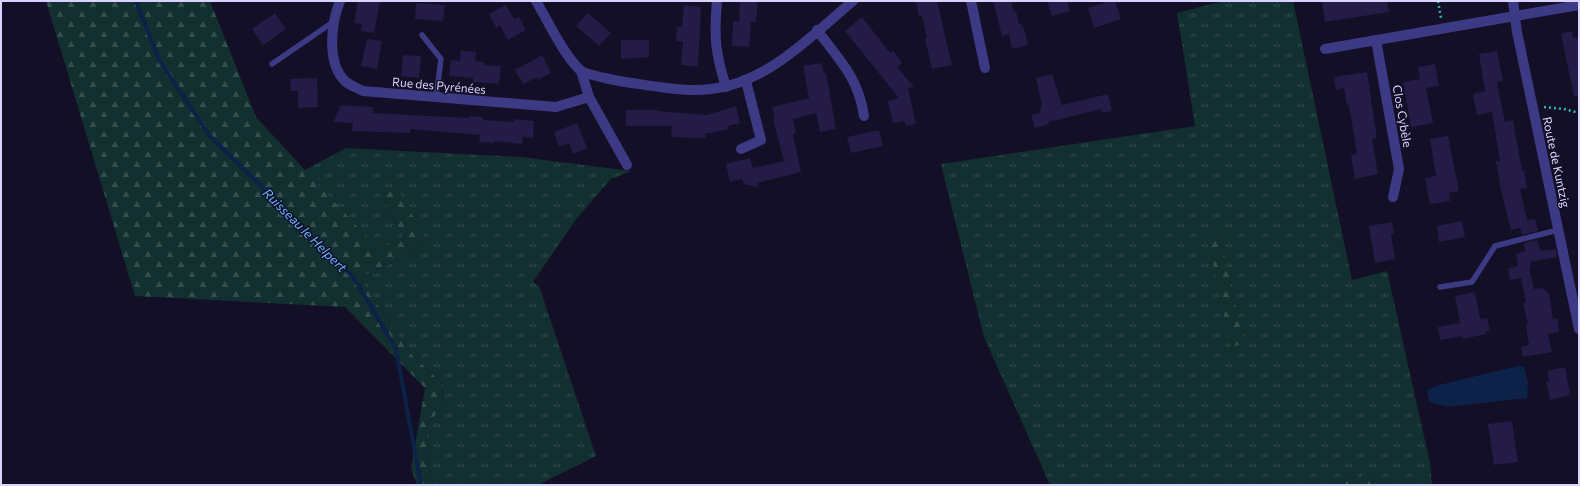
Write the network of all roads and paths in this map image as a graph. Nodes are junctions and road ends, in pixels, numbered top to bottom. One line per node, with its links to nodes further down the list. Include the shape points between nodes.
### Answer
1 (340, 1): 10 (street, Rue des Pyrénées)
2 (536, 1): 18 (street)
3 (717, 1): 20 (street, via 714,40)
4 (852, 1): 12 (street)
5 (971, 1): 17 (street)
6 (1438, 1): 11 (path)
7 (1513, 1): 9 (street, Route de Kuntzig)
8 (1579, 5): 9 (street)
9 (1515, 16): 11 (street); 23 (street, Route de Kuntzig)
10 (333, 22): 16 (lane); 22 (street, Rue des Pyrénées, via 332,39 336,68 346,82 363,91)
11 (1443, 28): 14 (street)
12 (817, 30): 19 (street, via 778,61); 25 (street, via 854,78)
13 (422, 35): 22 (lane, via 441,59)
14 (1376, 40): 15 (street); 28 (street, Clos Cybèle, via 1399,169)
15 (1325, 49)
16 (272, 64)
17 (985, 68)
18 (581, 71): 20 (street, via 612,80 668,89 710,90); 21 (street)
19 (746, 81): 20 (street); 26 (street, via 761,140)
20 (726, 87)
21 (589, 97): 22 (street, Rue des Pyrénées, via 556,107); 27 (street)
22 (436, 98)
23 (1533, 106): 24 (path); 29 (street, Route de Kuntzig)
24 (1579, 113)
25 (864, 116)
26 (741, 149)
27 (627, 165)
28 (1393, 197)
29 (1558, 230): 30 (lane, via 1495,246 1472,282); 31 (street, Route de Kuntzig)
30 (1440, 287)
31 (1579, 329)

